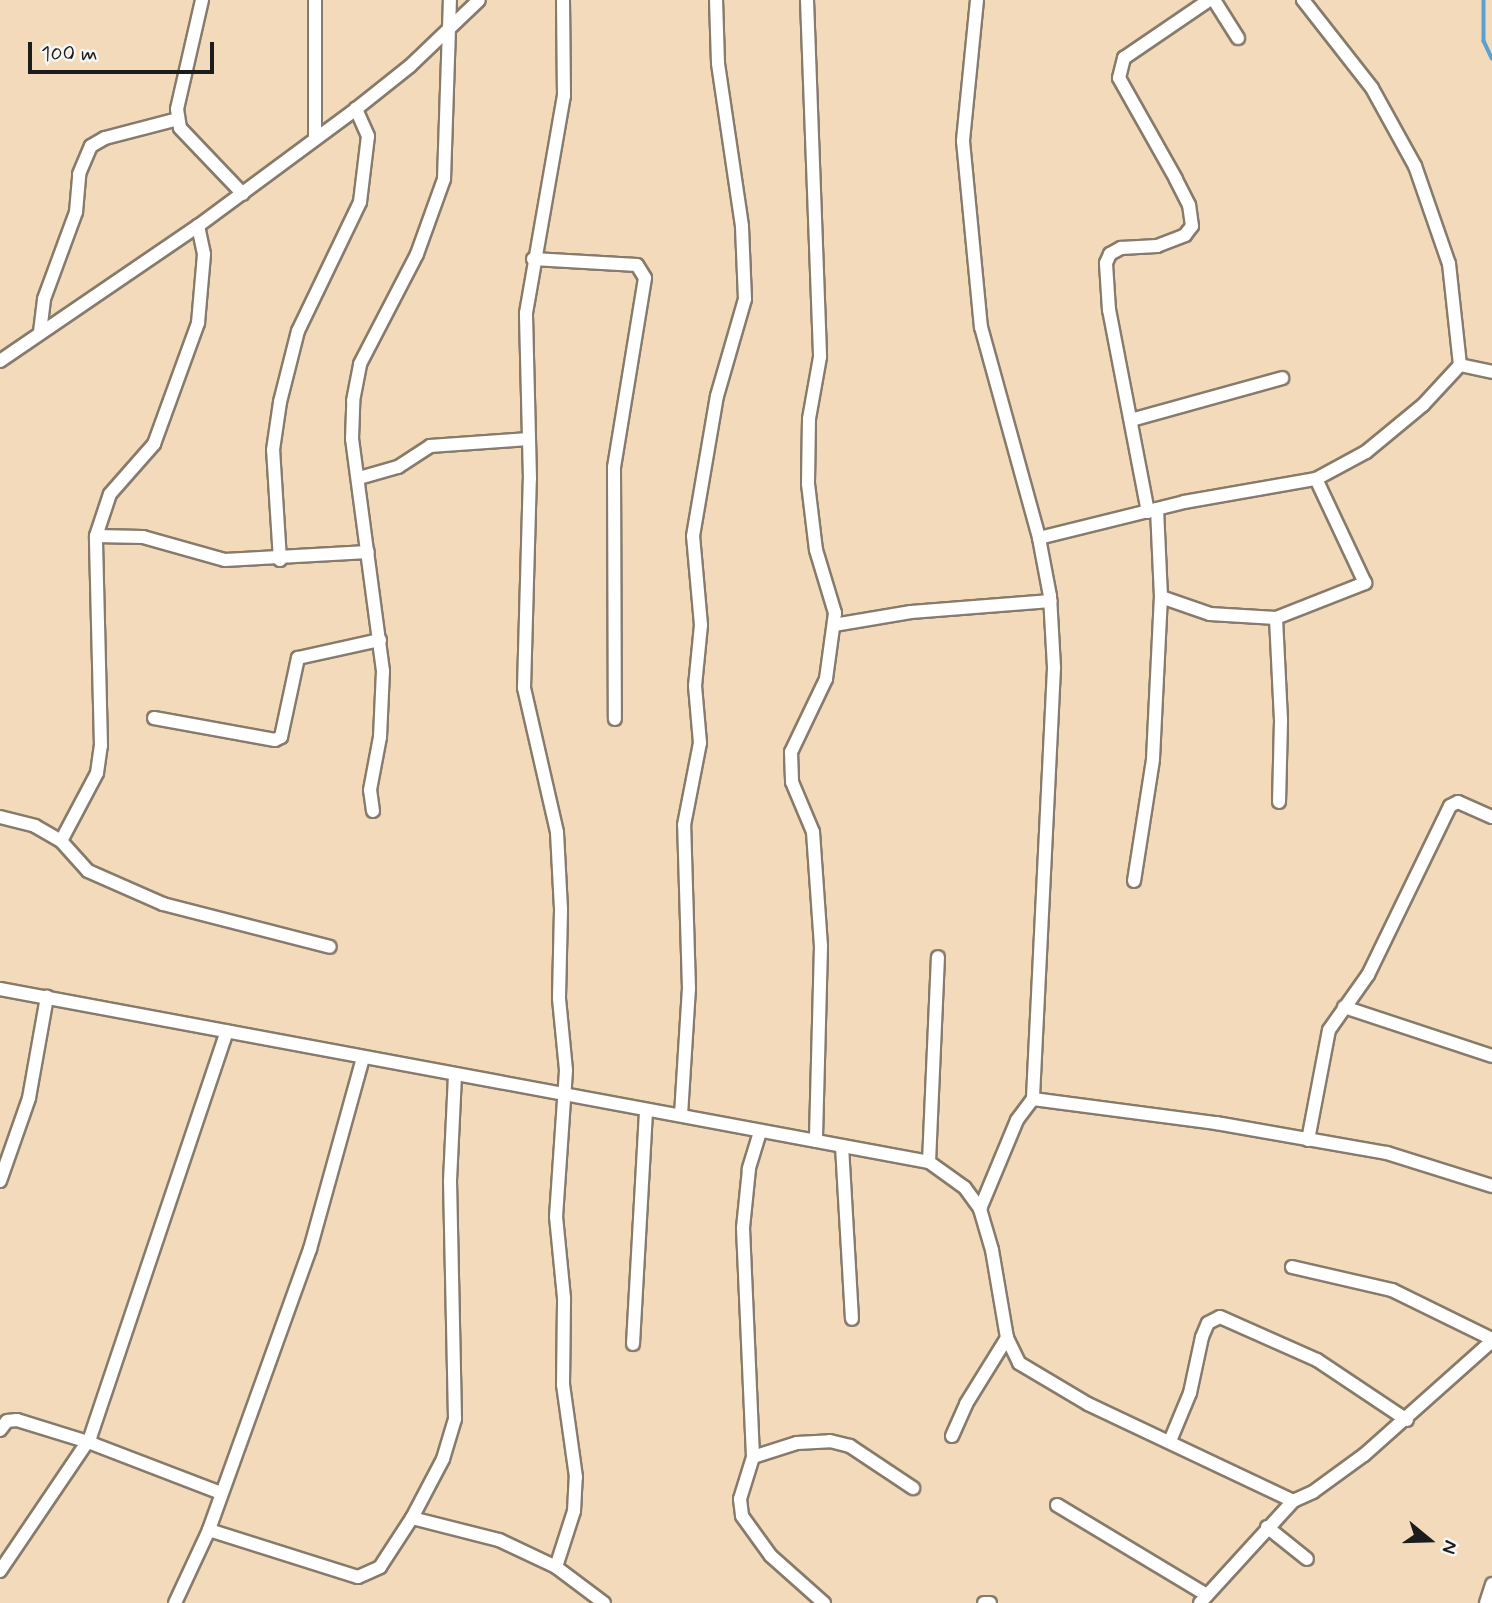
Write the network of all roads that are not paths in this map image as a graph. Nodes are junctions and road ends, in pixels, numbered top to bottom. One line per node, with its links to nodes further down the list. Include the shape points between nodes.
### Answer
1 (202, 0): 14 (street)
2 (316, 0): 15 (street)
3 (450, 0): 11 (street)
4 (479, 0): 11 (street)
5 (563, 0): 18 (street, via 564,96)
6 (716, 0): 58 (street, via 718,63 742,226 745,299 717,396 693,536 701,625 695,686 700,743 684,825 690,989)
7 (807, 0): 36 (street, via 820,357 810,419 808,484 816,551 835,613)
8 (977, 0): 30 (street, via 963,141 981,327)
9 (1211, 0): 12 (street); 24 (street, via 1124,58 1119,78 1177,180 1189,205 1192,226 1185,235 1157,246 1121,248 1110,254 1106,263 1109,310)
10 (1303, 0): 21 (street, via 1364,78 1415,166 1448,264)
11 (450, 28): 13 (street); 26 (street, via 444,179 417,254 360,364 352,439)
12 (1238, 38)
13 (356, 109): 15 (street); 32 (street, via 368,136 360,202 298,331 280,402 273,450)
14 (178, 119): 16 (street, via 196,149); 19 (street, via 104,138 91,146 79,174 76,212 44,299)
15 (315, 139): 16 (street)
16 (243, 194): 17 (street)
17 (198, 226): 19 (street); 29 (street, via 204,254 198,323 154,444 110,494)
18 (533, 259): 25 (street, via 526,313); 39 (street, via 637,265 645,278 614,467)
19 (40, 332): 20 (street)
20 (0, 360)
21 (1460, 365): 22 (street); 27 (street, via 1423,405 1366,452)
22 (1492, 372)
23 (1282, 378): 24 (street)
24 (1130, 420): 28 (street)
25 (529, 439): 26 (street, via 430,446 398,467); 55 (street, via 524,688 557,832)
26 (359, 478): 31 (street)
27 (1316, 479): 28 (street); 35 (street, via 1365,583)
28 (1153, 510): 30 (street); 33 (street)
29 (96, 536): 32 (street, via 143,537 225,560); 44 (street, via 101,746 97,773)
30 (1040, 538): 34 (street)
31 (368, 552): 32 (street); 37 (street)
32 (280, 560)
33 (1161, 597): 35 (street, via 1210,614); 45 (street, via 1153,759)
34 (1051, 601): 36 (street, via 911,612); 56 (street, via 1055,668)
35 (1276, 618): 40 (street, via 1282,721)
36 (834, 625): 61 (street, via 826,679 791,752 792,782 813,832 821,946)
37 (380, 640): 38 (street, via 298,658 281,737 275,740); 41 (street, via 384,696 370,790)
38 (154, 718)
39 (615, 719)
40 (1279, 802)
41 (373, 811)
42 (0, 817): 44 (street, via 35,826)
43 (1492, 817): 50 (street, via 1458,802 1450,806 1378,956)
44 (61, 841): 46 (street, via 88,871 163,904)
45 (1134, 881)
46 (330, 947)
47 (938, 957): 63 (street)
48 (0, 989): 49 (street)
49 (47, 997): 51 (street); 64 (street, via 29,1098)
50 (1345, 1007): 52 (street); 60 (street, via 1329,1030)
51 (227, 1031): 53 (street); 76 (street)
52 (1492, 1056)
53 (363, 1058): 54 (street); 79 (street, via 310,1249)
54 (456, 1076): 55 (street); 82 (street, via 450,1181 455,1419 443,1460)
55 (564, 1093): 57 (street); 86 (street, via 555,1217 564,1298 562,1368 576,1476 574,1511)
56 (1034, 1099): 60 (street); 66 (street, via 1017,1120)
57 (646, 1111): 58 (street); 71 (street)
58 (681, 1115): 59 (street)
59 (760, 1132): 61 (street); 77 (street, via 749,1169 742,1256)
60 (1308, 1140): 65 (street, via 1387,1153)
61 (816, 1141): 62 (street)
62 (842, 1146): 63 (street); 68 (street)
63 (929, 1162): 66 (street, via 965,1188)
64 (0, 1181)
65 (1492, 1186)
66 (980, 1209): 69 (street)
67 (1292, 1267): 70 (street, via 1392,1290)
68 (852, 1319)
69 (1007, 1338): 74 (street); 75 (street, via 1019,1363 1088,1404)
70 (1492, 1340): 72 (street)
71 (633, 1344)
72 (1408, 1420): 75 (street, via 1317,1360 1220,1317 1208,1323 1202,1336 1189,1393); 80 (street, via 1313,1492)
73 (0, 1430): 76 (street, via 7,1421 17,1420)
74 (952, 1436)
75 (1170, 1441): 80 (street)
76 (88, 1442): 79 (street); 87 (street)
77 (753, 1457): 78 (street, via 797,1443 841,1443); 92 (street, via 740,1499 742,1516 771,1556)
78 (913, 1488)
79 (221, 1493): 84 (street)
80 (1293, 1501): 83 (street)
81 (1057, 1505): 89 (street)
82 (412, 1518): 84 (street, via 380,1567 358,1577); 86 (street, via 499,1540)
83 (1267, 1527): 85 (street); 89 (street)
84 (209, 1530): 90 (street)
85 (1307, 1559)
86 (556, 1567): 91 (street)
87 (0, 1571)
88 (1492, 1584): 95 (street)
89 (1203, 1599)
90 (175, 1603)
91 (604, 1603)
92 (824, 1603)
93 (984, 1603): 94 (street)
94 (990, 1603)
95 (1486, 1603)

